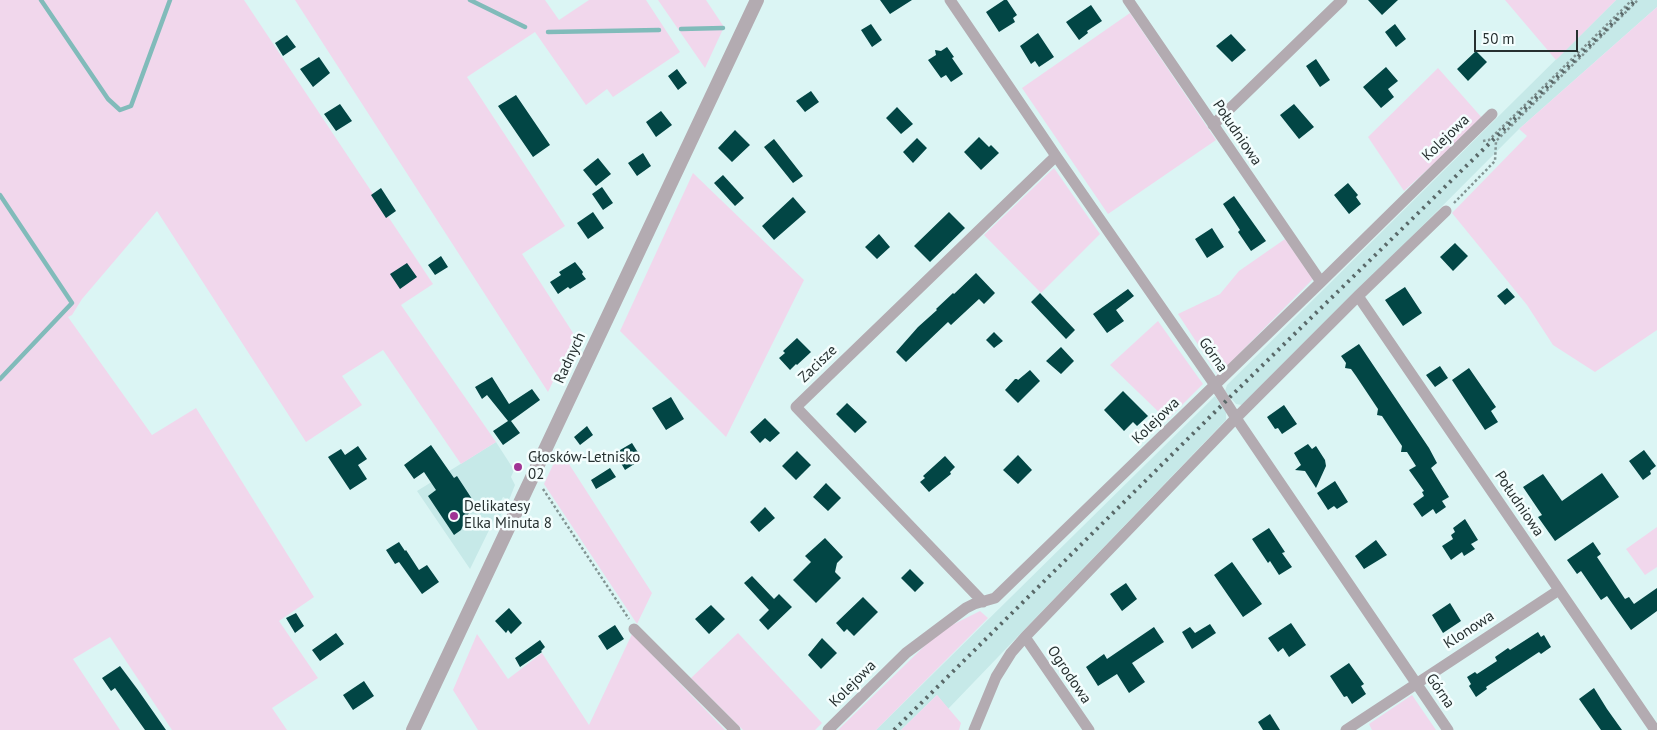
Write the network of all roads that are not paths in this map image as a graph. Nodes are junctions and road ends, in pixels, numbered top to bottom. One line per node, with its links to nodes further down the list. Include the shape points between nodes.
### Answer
1 (757, 0): 18 (street, Radnych)
2 (950, 0): 7 (street, Górna)
3 (1128, 0): 6 (street, Południowa)
4 (1342, 0): 6 (street)
5 (1492, 114): 9 (street, Kolejowa)
6 (1213, 124): 9 (street, Południowa)
7 (1056, 156): 11 (street, Górna); 14 (street, Zacisze, via 796,407)
8 (1446, 211): 10 (street)
9 (1321, 282): 11 (street, Kolejowa)
10 (1358, 296): 12 (street); 13 (street, Południowa)
11 (1215, 384): 12 (street, Górna); 14 (street, Kolejowa, via 995,598)
12 (1236, 418): 16 (street); 17 (street, Górna)
13 (1559, 590): 17 (street, Klonowa); 25 (street, Południowa)
14 (983, 602): 20 (street, Kolejowa, via 966,608 906,653)
15 (632, 624): 19 (street)
16 (1025, 636): 21 (street, via 996,677); 22 (street, Ogrodowa)
17 (1416, 683): 23 (street, Klonowa); 24 (street, Górna)
18 (413, 730)
19 (735, 730)
20 (828, 730)
21 (974, 730)
22 (1089, 730)
23 (1346, 730)
24 (1448, 730)
25 (1655, 730)

